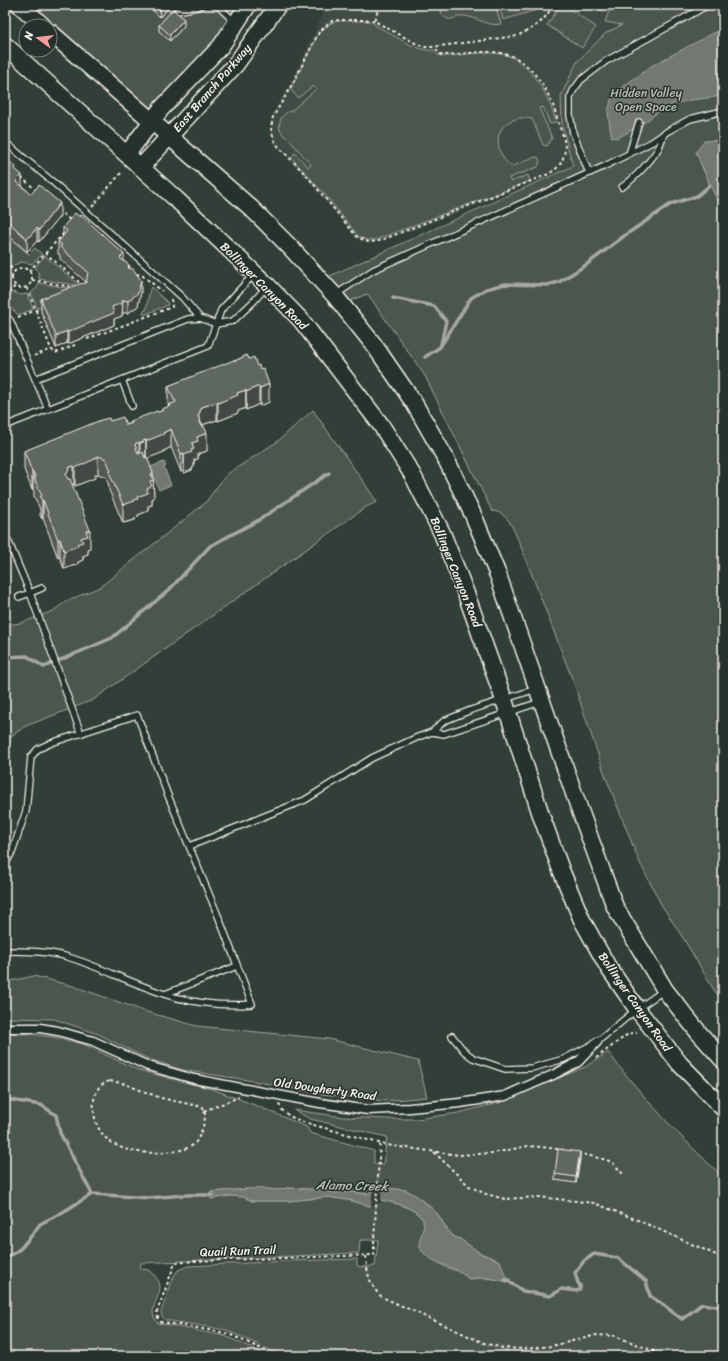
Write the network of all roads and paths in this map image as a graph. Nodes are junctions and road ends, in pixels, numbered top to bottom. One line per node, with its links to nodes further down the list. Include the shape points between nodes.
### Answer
1 (20, 5): 10 (main road)
2 (202, 5): 9 (lane)
3 (217, 5): 12 (lane)
4 (248, 5): 12 (main road, East Branch Parkway)
5 (278, 5): 20 (main road, East Branch Parkway, via 236,64)
6 (379, 5): 11 (path)
7 (554, 5): 15 (path, via 543,20 517,36)
8 (708, 5): 26 (lane, via 606,61 581,80 573,91 570,98 573,133)
9 (177, 10)
10 (34, 18)
11 (376, 20): 15 (path, via 417,44); 15 (path, via 339,20 319,32 273,117 271,128 278,146 307,176 353,232 368,242 379,241 544,176 555,171 564,157 564,139 550,98 540,81 524,64 502,53 442,55)
12 (236, 24): 17 (main road, East Branch Parkway, via 221,46)
13 (58, 39): 17 (main road)
14 (5, 45): 22 (main road, Bollinger Canyon Road)
15 (436, 47)
16 (723, 111): 19 (lane, via 690,119)
17 (151, 122): 20 (main road); 22 (main road, East Branch Parkway)
18 (639, 122): 23 (lane)
19 (664, 134): 23 (lane); 29 (lane, via 654,155)
20 (169, 137): 24 (main road, East Branch Parkway); 47 (main road, via 251,208)
21 (5, 142): 53 (lane, via 182,297)
22 (127, 154): 24 (main road, Bollinger Canyon Road)
23 (629, 154): 26 (lane)
24 (141, 167): 41 (main road, Bollinger Canyon Road)
25 (120, 173): 33 (path)
26 (590, 173): 47 (lane, via 373,270)
27 (20, 177): 28 (path)
28 (30, 186): 30 (path); 31 (path, via 37,192)
29 (622, 187)
30 (28, 189)
31 (34, 195)
32 (55, 207): 34 (path)
33 (92, 207)
34 (73, 223)
35 (68, 228): 36 (path)
36 (46, 253): 40 (path); 42 (path, via 78,281 81,289)
37 (5, 263): 39 (path)
38 (128, 265): 46 (path)
39 (15, 271): 40 (path, via 22,268); 43 (path, via 12,279)
40 (29, 271): 42 (path)
41 (254, 274): 44 (main road, Bollinger Canyon Road); 54 (lane, via 221,310)
42 (32, 280): 45 (path)
43 (15, 286): 45 (path); 49 (path)
44 (268, 286): 54 (lane, via 233,321); 69 (main road, Bollinger Canyon Road, via 301,320 381,425 412,474 442,533)
45 (26, 288): 51 (path)
46 (164, 293)
47 (335, 296): 68 (main road, via 374,345 414,403 446,460 474,517 498,575)
48 (169, 297): 55 (path, via 172,307)
49 (5, 298)
50 (48, 305): 51 (path)
51 (35, 310): 52 (path); 57 (path)
52 (7, 318): 58 (lane)
53 (200, 318): 54 (lane); 59 (lane, via 188,319)
54 (216, 324): 60 (lane, via 208,346)
55 (87, 339)
56 (75, 344): 57 (path, via 55,352)
57 (51, 349): 58 (path)
58 (27, 359): 59 (lane)
59 (35, 379): 62 (lane)
60 (122, 380): 61 (lane); 62 (lane)
61 (132, 406)
62 (48, 409): 63 (lane)
63 (5, 426)
64 (5, 533): 66 (lane)
65 (42, 588): 66 (lane)
66 (30, 593): 67 (lane); 71 (lane)
67 (19, 597)
68 (540, 695): 69 (lane); 69 (lane); 76 (main road, via 615,907)
69 (506, 707): 70 (lane, via 444,734); 70 (lane, via 444,721); 78 (main road, Bollinger Canyon Road, via 545,826 582,920 608,967)
70 (432, 732): 72 (lane, via 372,758 305,800)
71 (81, 734): 72 (lane, via 137,715); 73 (lane, via 50,743 31,757 26,811)
72 (190, 846): 75 (lane)
73 (5, 865)
74 (5, 951): 77 (lane, via 38,951 67,957)
75 (237, 966): 77 (lane); 77 (lane, via 252,1004 209,1003)
76 (665, 990): 78 (lane, Old Dougherty Road); 82 (main road)
77 (165, 994)
78 (637, 1009): 81 (lane, Old Dougherty Road); 85 (main road, Bollinger Canyon Road, via 680,1064)
79 (5, 1028): 83 (street, Old Dougherty Road, via 40,1028 70,1033 148,1066 194,1079)
80 (452, 1036): 81 (lane, via 473,1058 505,1069 532,1068 564,1059)
81 (597, 1042): 84 (street, Old Dougherty Road, via 578,1062 555,1074 505,1096 460,1104 368,1110)
82 (723, 1060)
83 (255, 1090): 84 (street, Old Dougherty Road); 86 (path)
84 (277, 1095): 87 (path, via 281,1109 289,1116)
85 (723, 1108)
86 (204, 1111): 86 (path, via 203,1107 161,1098 110,1081 102,1083 96,1091 93,1103 101,1134 122,1149 144,1153 180,1151 196,1143 205,1116)
87 (380, 1143): 88 (path); 92 (path, via 374,1255)
88 (433, 1151): 89 (path, via 459,1155 479,1154 528,1146); 93 (path, via 469,1186 486,1194 505,1199 539,1197 594,1203 640,1220)
89 (569, 1151)
90 (577, 1153): 91 (path, via 613,1163)
91 (623, 1174)
92 (366, 1256): 94 (path, Quail Run Trail, via 175,1263 157,1312 161,1322 229,1334); 95 (path, via 371,1283 382,1297 484,1343 503,1348 525,1349 552,1346 597,1335 614,1336)
93 (723, 1258)
94 (277, 1356)
95 (666, 1356)

